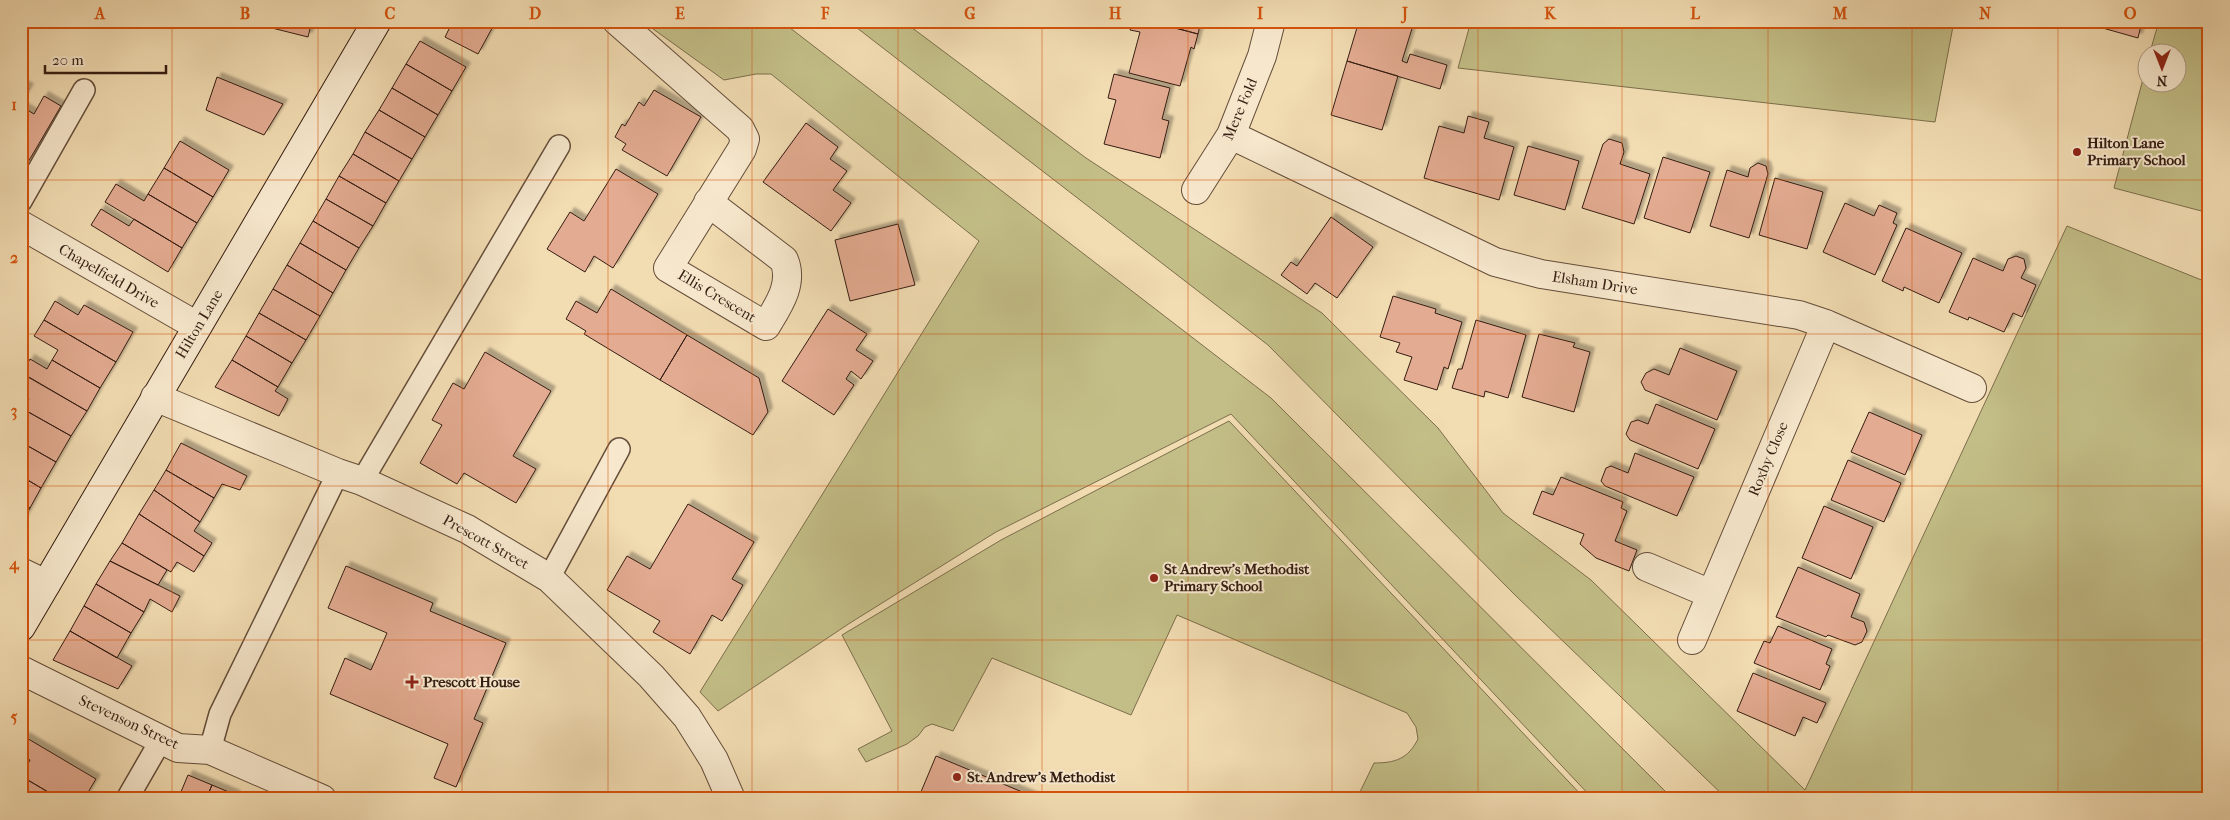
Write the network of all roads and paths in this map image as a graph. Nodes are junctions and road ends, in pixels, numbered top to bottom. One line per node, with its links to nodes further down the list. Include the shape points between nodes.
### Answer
1 (377, 21): 12 (street, Hilton Lane)
2 (617, 21): 9 (street, Ellis Crescent, via 740,129 745,139 742,149)
3 (1271, 21): 5 (street, Mere Fold, via 1262,56)
4 (84, 90): 8 (lane)
5 (1231, 135): 7 (street, Mere Fold); 11 (street, Elsham Drive, via 1495,262 1540,274 1765,309)
6 (558, 146): 16 (lane)
7 (1196, 190)
8 (21, 201)
9 (708, 202): 9 (street, Ellis Crescent, via 786,264 786,289 766,326 668,268)
10 (21, 225): 12 (street, Chapelfield Drive)
11 (1826, 324): 13 (street, Elsham Drive); 21 (street, Roxby Close)
12 (197, 326): 14 (street, Hilton Lane)
13 (1972, 388)
14 (155, 398): 16 (street, Prescott Street); 20 (street, Hilton Lane)
15 (619, 449): 19 (lane)
16 (350, 477): 19 (street, Prescott Street, via 467,528); 26 (lane, via 220,714)
17 (1648, 567): 21 (street)
18 (21, 572): 20 (street)
19 (548, 578): 29 (street, Prescott Street, via 651,676 688,717 714,760)
20 (46, 584): 22 (street, Hilton Lane)
21 (1711, 594): 23 (street, Roxby Close)
22 (21, 627)
23 (1692, 640)
24 (21, 670): 25 (street, Stevenson Street)
25 (161, 740): 26 (street, Stevenson Street, via 178,748); 27 (lane)
26 (210, 750): 28 (street, Stevenson Street)
27 (127, 799)
28 (322, 799)
29 (730, 799)

